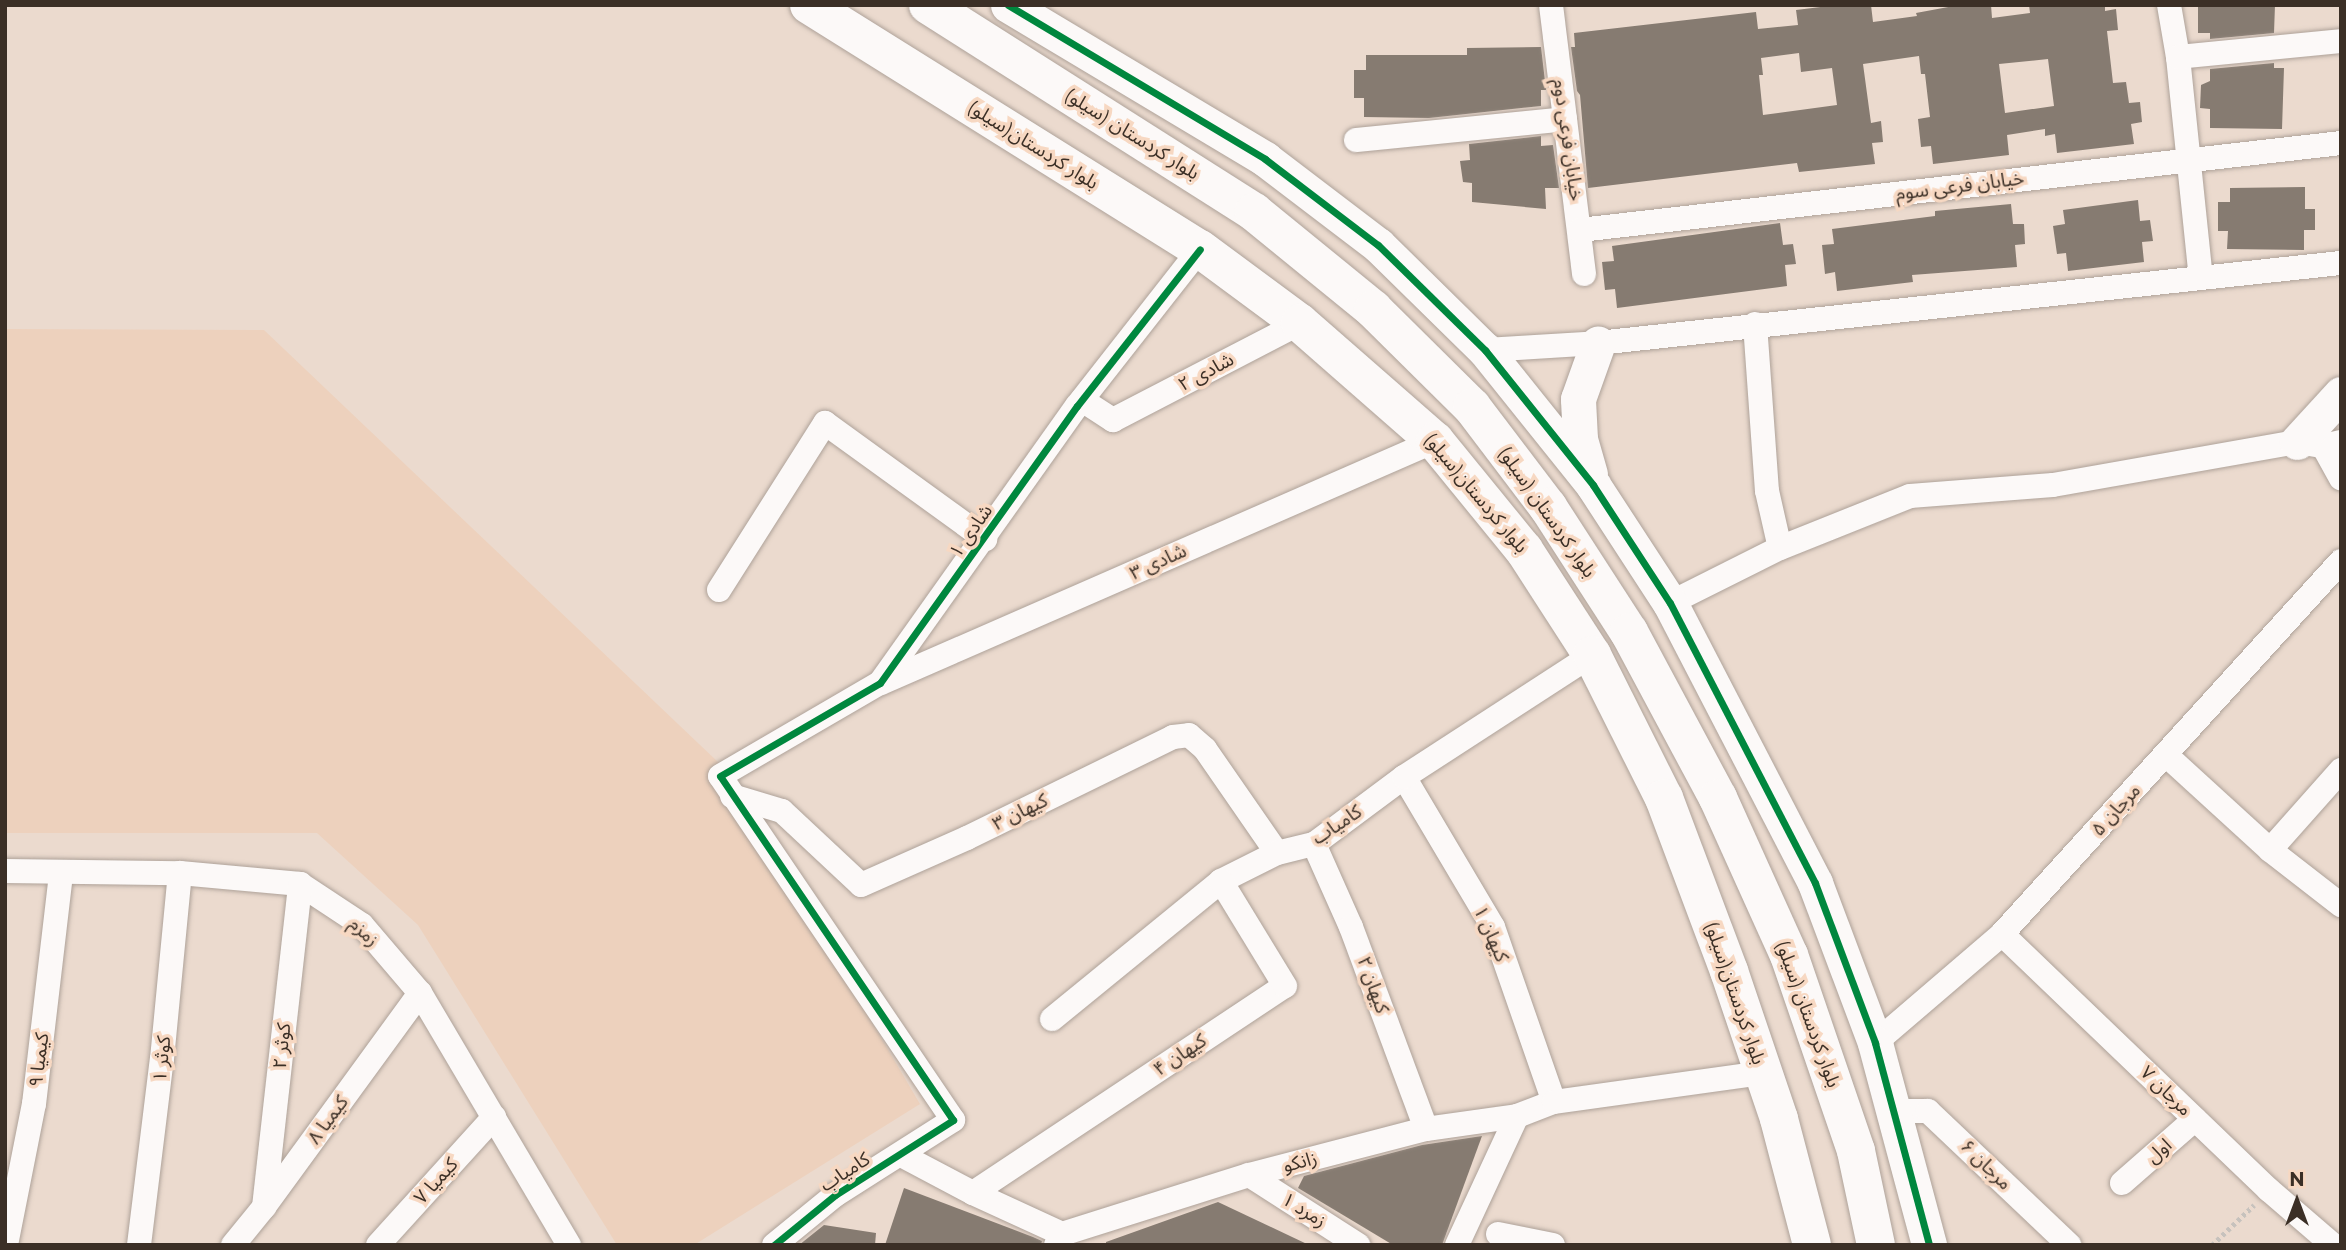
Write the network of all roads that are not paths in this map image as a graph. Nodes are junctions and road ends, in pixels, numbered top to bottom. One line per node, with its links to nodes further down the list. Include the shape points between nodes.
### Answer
1 (809, 5): 13 (main road, بلوار کردستان(سیلو))
2 (928, 5): 75 (main road, بلوار کردستان (سیلو), via 1254,212 1373,309 1472,407 1548,507 1629,632 1718,799 1789,955 1856,1151)
3 (1008, 5): 20 (street, via 1265,159 1378,245)
4 (1551, 5): 8 (street, خیابان فرعی دوم)
5 (2169, 5): 7 (street)
6 (2341, 41): 7 (street)
7 (2178, 57): 11 (street)
8 (1564, 119): 9 (street); 12 (street, خیابان فرعی دوم)
9 (1356, 140)
10 (2341, 143): 11 (street, خیابان فرعی سوم)
11 (2187, 160): 12 (street, خیابان فرعی سوم); 16 (street)
12 (1580, 230): 15 (street, خیابان فرعی دوم)
13 (1200, 250): 17 (main road, بلوار کردستان(سیلو)); 22 (street, شادی ۱)
14 (2341, 262): 16 (street)
15 (1584, 274)
16 (2201, 278): 18 (street)
17 (1300, 323): 22 (street, شادی ۲, via 1114,420); 23 (main road, بلوار کردستان(سیلو))
18 (1755, 324): 19 (street); 28 (street, via 1767,491)
19 (1598, 343): 20 (street); 26 (street, via 1578,399 1580,439)
20 (1485, 350): 26 (street)
21 (2341, 394): 24 (street)
22 (1082, 400): 27 (street, شادی ۱)
23 (1435, 441): 32 (main road, بلوار کردستان(سیلو), via 1524,550); 33 (street, شادی ۳)
24 (2320, 443): 25 (street); 28 (street, via 2053,485 1910,496)
25 (2341, 478)
26 (1593, 485): 31 (street)
27 (985, 540): 30 (street, via 825,423); 33 (street, شادی ۱)
28 (1780, 548): 31 (street)
29 (2341, 561): 34 (street, مرجان ۵)
30 (719, 590)
31 (1670, 603): 50 (street, via 1815,883)
32 (1592, 655): 36 (street, کامیاب); 51 (main road, بلوار کردستان(سیلو), via 1664,798)
33 (880, 683): 37 (street, شادی ۱)
34 (2166, 755): 39 (street); 47 (street, مرجان ۵)
35 (2341, 770): 39 (street)
36 (1404, 777): 38 (street, کامیاب); 52 (street, کیهان ۱, via 1493,927)
37 (726, 786): 40 (street, کیهان ۳, via 782,811 861,885 1173,737 1189,735 1205,749); 58 (street, کامیاب, via 953,1120)
38 (1314, 844): 40 (street, کامیاب); 57 (street, کیهان ۲, via 1351,927)
39 (2270, 850): 46 (street)
40 (1277, 853): 44 (street, کامیاب)
41 (5, 871): 42 (street, زمزم)
42 (61, 873): 43 (street, زمزم); 66 (street, کیمیا ۹, via 34,1104)
43 (180, 873): 45 (street, زمزم); 67 (street, کوثر ۱)
44 (1221, 881): 49 (street, کامیاب); 61 (street, کیهان ۴, via 1285,985)
45 (300, 884): 48 (street, زمزم, via 362,925); 62 (street, کوثر ۲)
46 (2341, 905)
47 (2002, 934): 50 (street, مرجان ۵); 56 (street, مرجان ۷)
48 (420, 993): 55 (street, زمزم); 62 (street, کیمیا ۸)
49 (1052, 1019)
50 (1875, 1043): 53 (street)
51 (1762, 1073): 52 (street, زانکو); 74 (main road, بلوار کردستان(سیلو))
52 (1554, 1102): 54 (street, زانکو)
53 (1892, 1111): 76 (street); 77 (street, مرجان ۶, via 1928,1111)
54 (1517, 1116): 57 (street, زانکو); 72 (street)
55 (494, 1117): 65 (street, زمزم); 69 (street, کیمیا ۷)
56 (2195, 1119): 60 (street, اول); 78 (street, مرجان ۷)
57 (1426, 1129): 59 (street, زانکو)
58 (901, 1155): 61 (street); 70 (street, کامیاب, via 835,1195)
59 (1249, 1175): 64 (street, زانکو); 71 (street, زمرد ۱)
60 (2122, 1183)
61 (972, 1193): 64 (street)
62 (264, 1207): 68 (street, کیمیا ۸)
63 (1498, 1234): 73 (street)
64 (1059, 1239)
65 (563, 1242)
66 (6, 1245)
67 (139, 1245)
68 (233, 1245)
69 (378, 1245)
70 (774, 1245)
71 (1358, 1245)
72 (1457, 1245)
73 (1553, 1245)
74 (1812, 1245)
75 (1876, 1245)
76 (1929, 1245)
77 (2069, 1245)
78 (2333, 1245)

